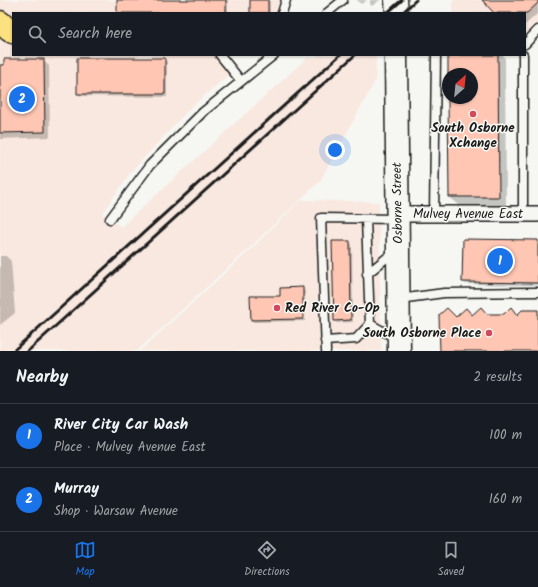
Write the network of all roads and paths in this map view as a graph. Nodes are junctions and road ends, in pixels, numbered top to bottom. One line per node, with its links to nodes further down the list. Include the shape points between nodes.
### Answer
1 (286, 0): 4 (lane)
2 (344, 0): 5 (lane)
3 (396, 0): 6 (main road)
4 (282, 12)
5 (328, 12)
6 (396, 12)
7 (0, 22): 9 (main road)
8 (538, 30): 12 (lane)
9 (12, 32)
10 (0, 38): 11 (street)
11 (12, 38)
12 (526, 43)
13 (221, 56): 18 (lane)
14 (273, 56): 18 (lane)
15 (396, 56): 22 (main road, Osborne Street)
16 (436, 56): 19 (lane)
17 (523, 56): 20 (lane)
18 (241, 81): 24 (lane, via 203,112 150,165)
19 (434, 214): 20 (street, Mulvey Avenue East); 22 (street, Mulvey Avenue East)
20 (523, 214): 21 (street, Mulvey Avenue East)
21 (538, 214)
22 (398, 217): 23 (lane); 25 (main road, Osborne Street)
23 (366, 219): 26 (lane); 30 (lane, via 321,218)
24 (110, 220)
25 (398, 248): 26 (lane); 28 (main road, Osborne Street)
26 (367, 274): 29 (lane)
27 (538, 292): 28 (lane, via 444,293)
28 (399, 299): 31 (main road, Osborne Street)
29 (370, 324): 30 (lane, via 356,339); 31 (lane)
30 (325, 341): 32 (lane)
31 (399, 345)
32 (326, 351)

